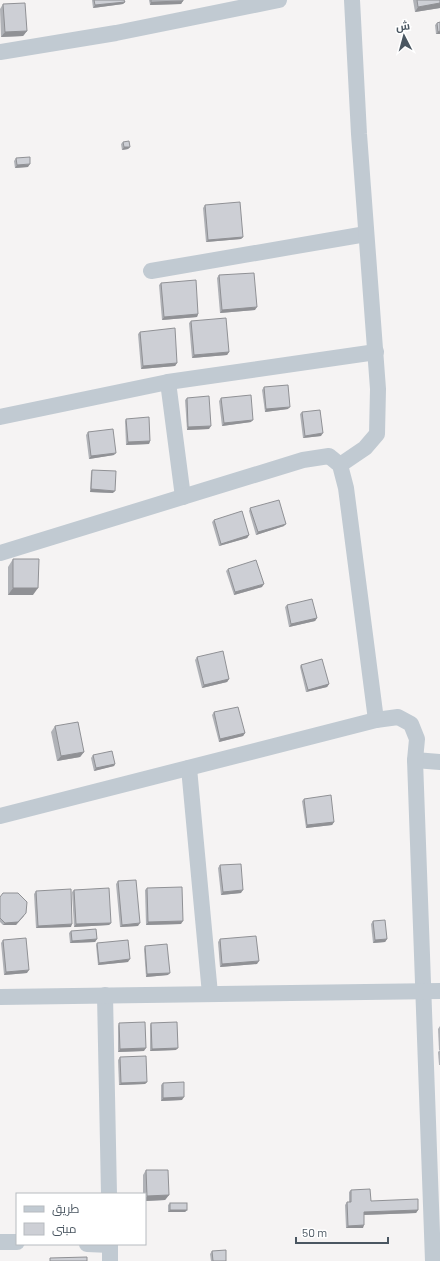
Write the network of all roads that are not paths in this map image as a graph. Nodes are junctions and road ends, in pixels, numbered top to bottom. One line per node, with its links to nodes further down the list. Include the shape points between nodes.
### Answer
1 (279, 0): 3 (street, via 116,33)
2 (352, 0): 4 (street)
3 (0, 52)
4 (366, 234): 5 (street); 6 (street)
5 (151, 271)
6 (376, 352): 7 (street); 9 (street, via 377,434 365,448)
7 (168, 382): 8 (street); 10 (street)
8 (0, 417)
9 (340, 465): 10 (street, via 329,456 303,460); 12 (street, via 346,488)
10 (183, 497): 11 (street)
11 (0, 553)
12 (376, 720): 13 (street, via 398,717 411,724 416,739); 15 (street)
13 (415, 760): 14 (street); 18 (street)
14 (440, 762)
15 (189, 768): 16 (street); 19 (street)
16 (0, 816)
17 (440, 991): 18 (street)
18 (423, 992): 19 (street); 27 (street)
19 (210, 994): 20 (street)
20 (105, 995): 21 (street); 22 (street)
21 (0, 997)
22 (109, 1193)
23 (0, 1242): 24 (street)
24 (16, 1242)
25 (110, 1245): 26 (street)
26 (110, 1261)
27 (433, 1261)

